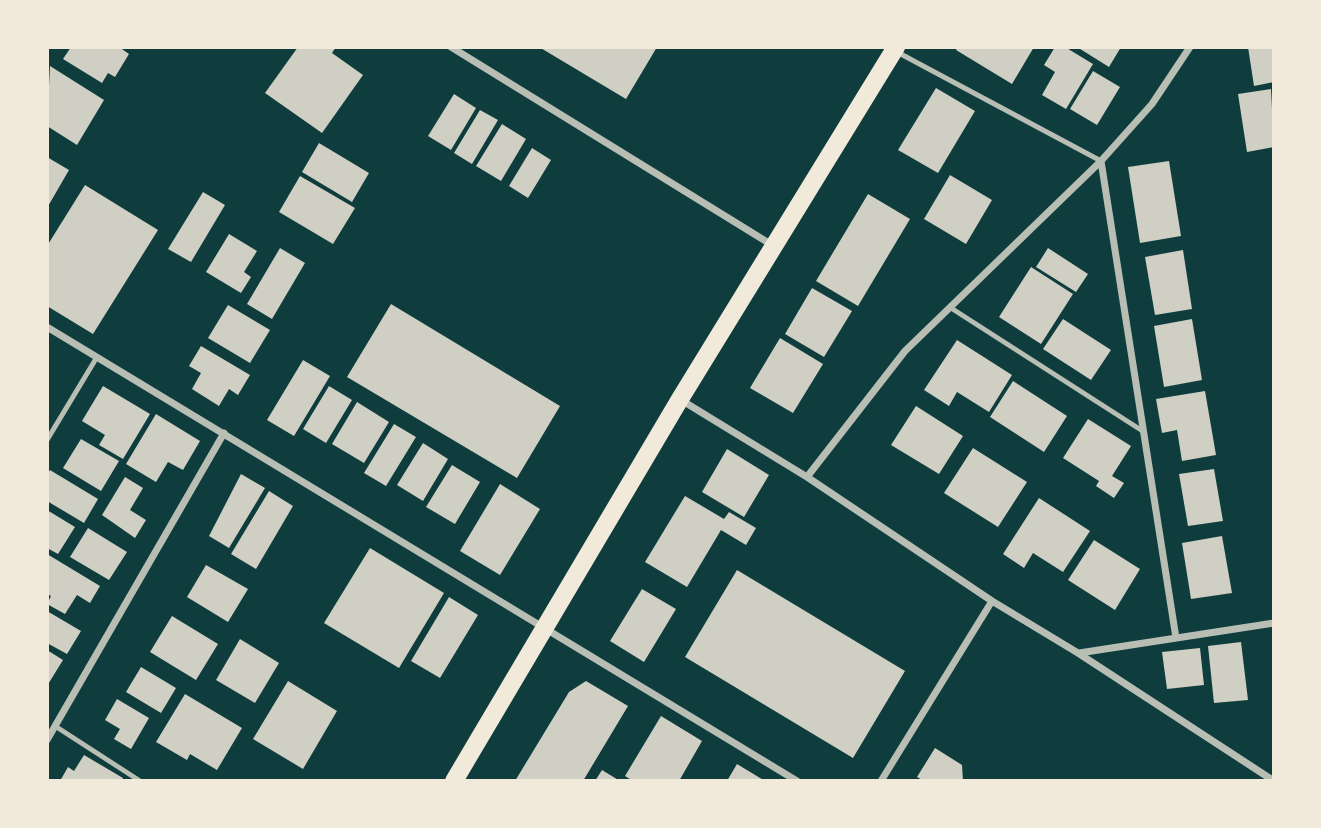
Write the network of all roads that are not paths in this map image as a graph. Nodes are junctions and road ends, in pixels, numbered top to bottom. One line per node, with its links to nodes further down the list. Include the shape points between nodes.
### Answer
1 (451, 47): 5 (street)
2 (1190, 47): 4 (street, via 1152,104)
3 (895, 49): 4 (lane); 5 (main road)
4 (1101, 160): 6 (street); 10 (street)
5 (776, 247): 9 (main road)
6 (951, 308): 10 (lane); 13 (street, via 905,352)
7 (47, 327): 8 (street)
8 (97, 357): 11 (street); 12 (lane)
9 (680, 400): 13 (street); 16 (main road)
10 (1141, 430): 17 (street)
11 (224, 433): 16 (street); 19 (street)
12 (47, 440)
13 (807, 477): 14 (street)
14 (992, 601): 18 (street); 25 (street)
15 (1274, 623): 17 (street)
16 (546, 626): 23 (main road); 24 (street)
17 (1176, 638): 18 (street)
18 (1079, 653): 21 (street)
19 (55, 726): 20 (street); 22 (lane)
20 (47, 740)
21 (1274, 780)
22 (140, 781)
23 (454, 781)
24 (797, 781)
25 (881, 781)

